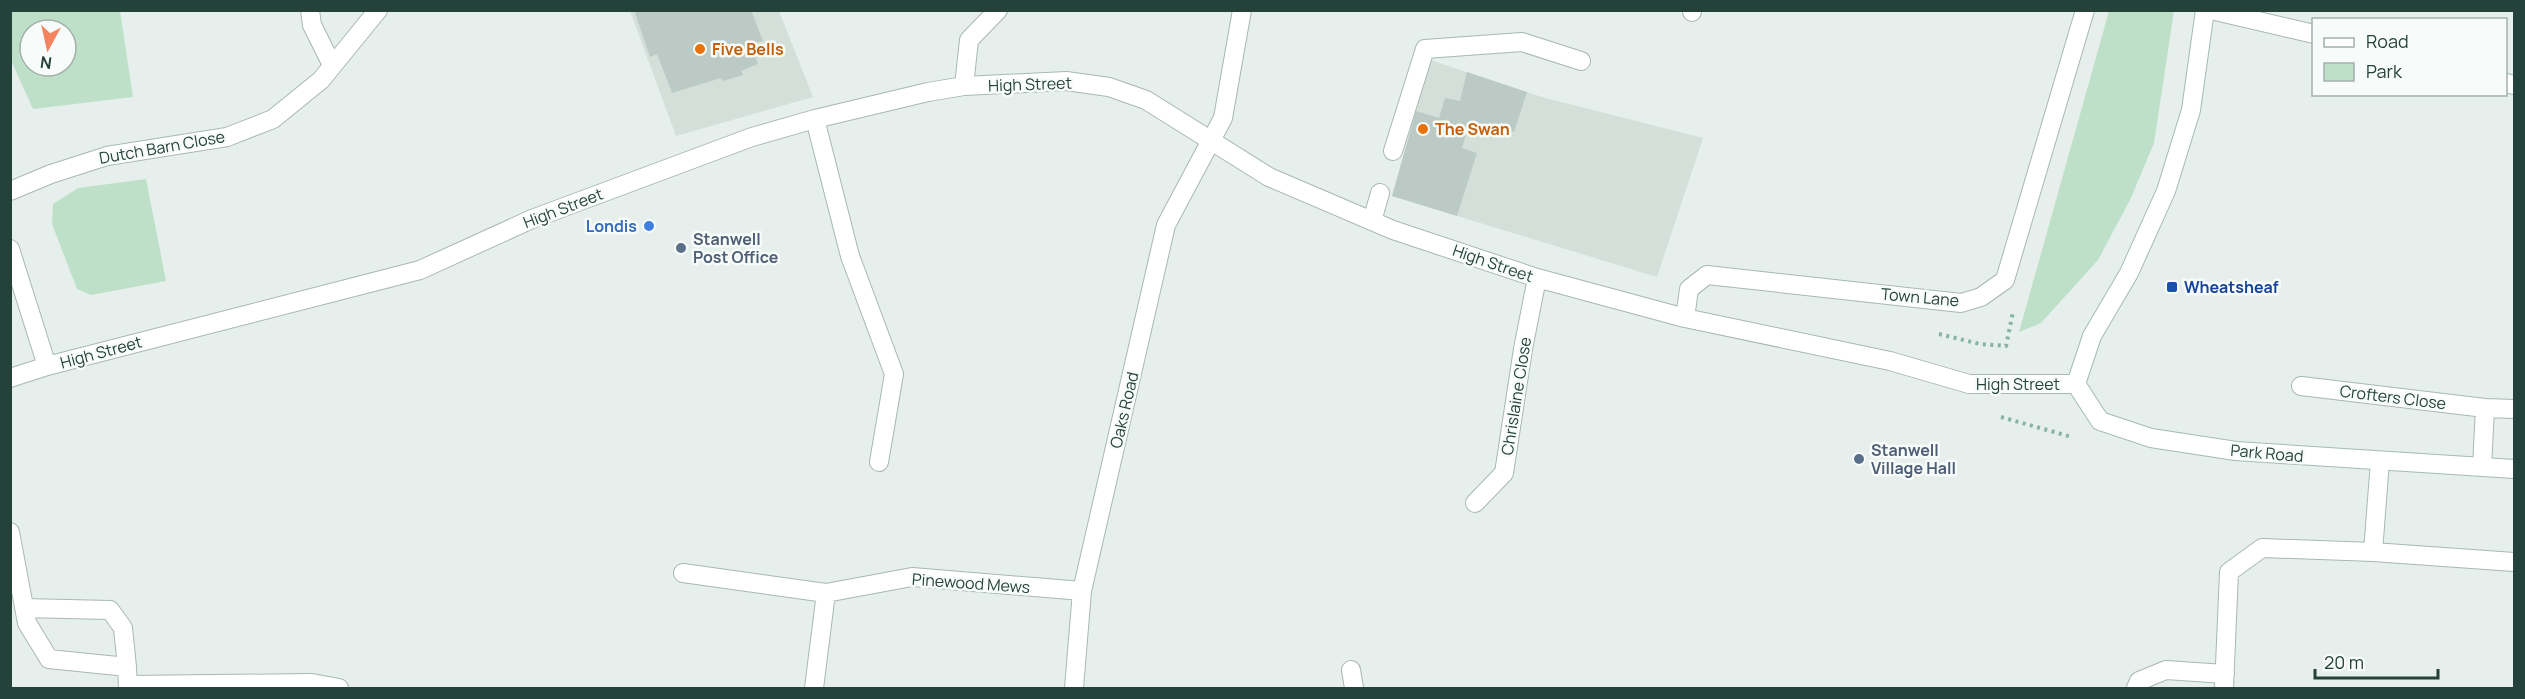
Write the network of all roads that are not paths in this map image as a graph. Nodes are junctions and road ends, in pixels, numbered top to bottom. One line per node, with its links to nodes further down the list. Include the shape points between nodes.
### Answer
1 (310, 10): 10 (street, via 312,25)
2 (378, 10): 10 (street, Dutch Barn Close)
3 (998, 10): 11 (street, via 969,40)
4 (1242, 10): 13 (street, Oaks Road, via 1223,118)
5 (2085, 10): 20 (street, Town Lane, via 2005,280 1981,297 1961,303 1707,275 1689,290)
6 (2205, 10): 23 (street, via 2191,111 2166,191 2129,273 2092,336)
7 (2211, 10): 8 (street)
8 (2312, 34)
9 (1581, 61): 14 (street, via 1522,42 1425,49)
10 (332, 65): 15 (street, Dutch Barn Close, via 321,80 273,119 227,136 106,156)
11 (964, 86): 12 (street, High Street); 13 (street, High Street, via 1066,81 1109,87 1146,100)
12 (815, 119): 21 (street, High Street, via 753,137 532,219 420,270); 28 (street, via 850,256 894,374)
13 (1210, 142): 17 (street, High Street, via 1269,177); 36 (street, Oaks Road, via 1166,225)
14 (1393, 151)
15 (10, 191)
16 (1380, 193): 17 (street)
17 (1372, 220): 19 (street, High Street)
18 (10, 249): 21 (street)
19 (1537, 278): 20 (street, High Street); 31 (street, Chrislaine Close, via 1504,473)
20 (1686, 318): 23 (street, High Street, via 1879,359 1969,384)
21 (47, 366): 22 (street, High Street)
22 (10, 378)
23 (2076, 384): 27 (street, Park Road, via 2100,421 2151,438 2236,451)
24 (2301, 386): 25 (street, Crofters Close)
25 (2486, 408): 26 (street); 29 (street)
26 (2514, 410)
27 (2380, 461): 29 (street, Park Road); 33 (street)
28 (879, 462)
29 (2482, 467): 30 (street, Park Road)
30 (2514, 469)
31 (1475, 503)
32 (10, 532): 38 (street)
33 (2373, 552): 34 (street); 41 (street, via 2262,548 2229,572)
34 (2514, 562)
35 (683, 573): 37 (street, Pinewood Mews)
36 (1082, 591): 37 (street, Pinewood Mews, via 912,576); 44 (street, Oaks Road)
37 (826, 593): 43 (street)
38 (24, 608): 40 (street, via 27,623 49,659); 40 (street, via 110,610 123,628)
39 (1351, 670): 45 (street)
40 (128, 680): 42 (street, via 312,683)
41 (2225, 681): 46 (street, via 2166,670 2139,681)
42 (339, 688)
43 (814, 688)
44 (1074, 688)
45 (1354, 688)
46 (2136, 688)

